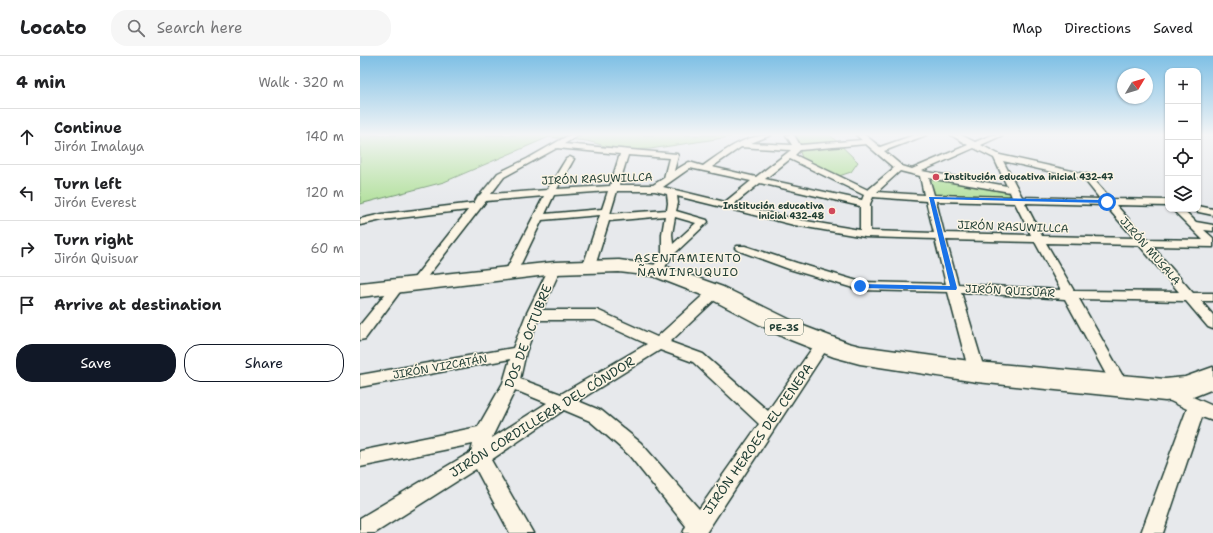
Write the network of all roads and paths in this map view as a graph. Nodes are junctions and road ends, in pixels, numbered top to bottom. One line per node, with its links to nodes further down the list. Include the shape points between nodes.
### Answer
1 (535, 157): 26 (street, via 501,175)
2 (623, 157): 19 (street)
3 (674, 157): 17 (street)
4 (721, 157): 13 (street)
5 (786, 157): 18 (street)
6 (794, 157): 15 (street)
7 (809, 157): 15 (street)
8 (888, 157): 14 (street)
9 (950, 157): 16 (street)
10 (997, 157): 24 (street)
11 (998, 157): 27 (street, JIRÓN MUSALA, via 1087,177)
12 (570, 159): 21 (street)
13 (705, 168): 17 (street, via 689,165); 18 (street)
14 (899, 168): 16 (street); 23 (street)
15 (819, 170): 23 (street)
16 (918, 173): 24 (street); 25 (street)
17 (668, 178): 20 (street)
18 (757, 180): 29 (street); 30 (street)
19 (614, 188): 20 (street, JIRÓN RASUWILLCA); 21 (street, JIRÓN RASUWILLCA); 35 (street)
20 (655, 188): 22 (street, JIRÓN RASUWILLCA)
21 (551, 192): 26 (street, JIRÓN RASUWILLCA); 36 (street)
22 (671, 192): 30 (street, JIRÓN RASUWILLCA); 34 (street)
23 (869, 194): 25 (street); 29 (street)
24 (1015, 194): 25 (street); 27 (street); 42 (street)
25 (931, 198): 41 (street)
26 (478, 202): 37 (street, JIRÓN RASUWILLCA); 50 (street)
27 (1107, 202): 28 (street); 43 (street, JIRÓN MUSALA)
28 (1165, 203)
29 (865, 204): 40 (street)
30 (727, 205): 40 (street, JIRÓN RASUWILLCA, via 794,222)
31 (1201, 210): 33 (street)
32 (1180, 212): 38 (street)
33 (1213, 212)
34 (671, 213): 35 (street); 46 (street); 46 (street, via 703,222)
35 (604, 215): 36 (street); 47 (street)
36 (540, 217): 49 (street)
37 (360, 222)
38 (1192, 224): 39 (street); 44 (street)
39 (1213, 228)
40 (865, 234): 41 (street, JIRÓN RASUWILLCA)
41 (941, 236): 42 (street, JIRÓN RASUWILLCA); 51 (street)
42 (1039, 240): 43 (street, JIRÓN RASUWILLCA); 54 (street)
43 (1143, 242): 44 (street, JIRÓN RASUWILLCA); 55 (street, JIRÓN MUSALA)
44 (1213, 244)
45 (741, 248): 51 (street, JIRÓN QUISUAR, via 860,286)
46 (662, 262): 47 (highway, PE-3S); 53 (highway, PE-3S)
47 (589, 266): 48 (highway, PE-3S)
48 (555, 268): 49 (highway, PE-3S); 57 (street, DOS DE OCTUBRE)
49 (512, 272): 50 (highway, PE-3S)
50 (407, 284): 52 (highway, PE-3S); 59 (street)
51 (954, 288): 54 (street, JIRÓN QUISUAR); 63 (street)
52 (360, 290)
53 (715, 292): 60 (street, JIRÓN CORDILLERA DEL CÓNDOR); 61 (highway, PE-3S)
54 (1070, 295): 55 (street, JIRÓN QUISUAR); 67 (street)
55 (1189, 297): 56 (street, JIRÓN QUISUAR); 58 (street, JIRÓN MUSALA)
56 (1213, 297)
57 (533, 315): 60 (street, via 597,315); 62 (street, DOS DE OCTUBRE)
58 (1213, 324)
59 (360, 335)
60 (659, 344): 69 (street, JIRÓN CORDILLERA DEL CÓNDOR); 71 (street, via 698,358)
61 (823, 344): 63 (highway, PE-3S, via 860,355); 71 (street, JIRÓN HEROES DEL CENEPA)
62 (519, 352): 65 (street, JIRÓN VIZCATÁN); 66 (street, DOS DE OCTUBRE)
63 (977, 372): 67 (highway, PE-3S)
64 (1213, 377): 68 (highway, PE-3S, via 1188,388)
65 (360, 381)
66 (511, 383): 69 (street); 72 (street, DOS DE OCTUBRE)
67 (1121, 387): 68 (highway, PE-3S)
68 (1165, 390): 70 (street)
69 (562, 402): 73 (street, JIRÓN CORDILLERA DEL CÓNDOR); 75 (street, via 596,416 635,449)
70 (1205, 410): 78 (street)
71 (770, 423): 75 (street, JIRÓN HEROES DEL CENEPA)
72 (484, 434): 73 (street, DOS DE OCTUBRE); 74 (street)
73 (479, 456): 76 (street, JIRÓN CORDILLERA DEL CÓNDOR); 77 (street)
74 (360, 459)
75 (696, 529)
76 (360, 530)
77 (522, 533)
78 (1152, 533)

